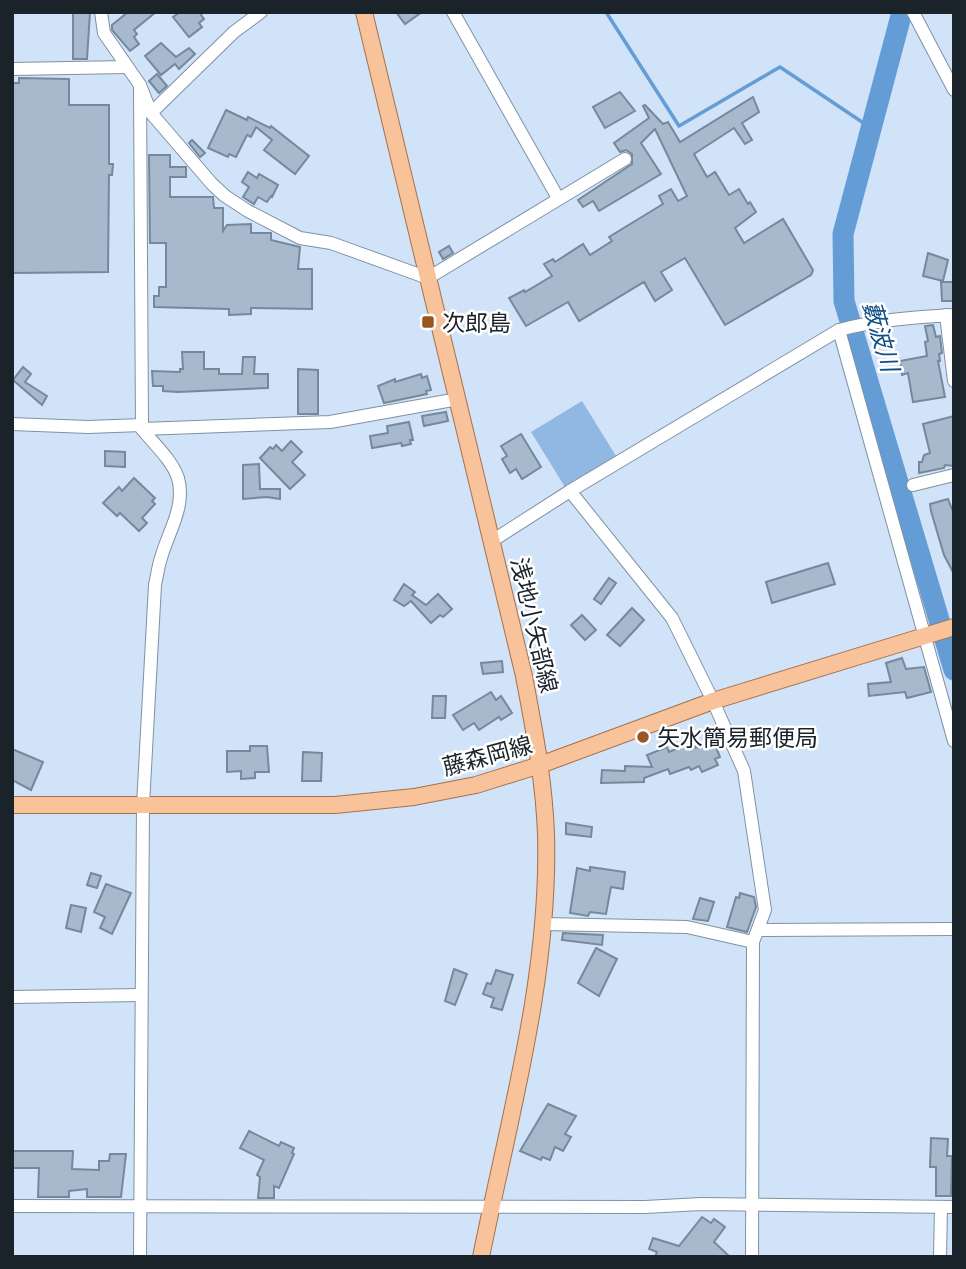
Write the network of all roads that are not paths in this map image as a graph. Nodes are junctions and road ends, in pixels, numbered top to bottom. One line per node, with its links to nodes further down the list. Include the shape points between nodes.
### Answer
1 (101, 12): 6 (street, via 104,33)
2 (261, 12): 10 (street, via 234,32)
3 (364, 12): 13 (main road, 浅地小矢部線)
4 (453, 12): 12 (street)
5 (914, 15): 9 (street)
6 (127, 67): 7 (street); 8 (street)
7 (12, 69)
8 (139, 85): 10 (street); 19 (street)
9 (954, 90)
10 (151, 113): 13 (street, via 212,184 248,211 300,238 331,243)
11 (625, 159): 12 (street)
12 (558, 198): 13 (street)
13 (428, 278): 17 (main road, 浅地小矢部線)
14 (950, 315): 15 (street, via 900,318); 16 (street)
15 (839, 330): 22 (street); 25 (street)
16 (954, 381)
17 (458, 400): 19 (street, via 330,422); 23 (main road, 浅地小矢部線)
18 (12, 424): 19 (street)
19 (142, 427): 30 (street, via 170,463 180,496 155,585)
20 (954, 475): 21 (street)
21 (913, 485)
22 (570, 491): 23 (street); 26 (street, via 671,618)
23 (492, 541): 28 (main road, 浅地小矢部線)
24 (954, 627): 25 (main road, 藤森岡線)
25 (925, 636): 26 (main road, 藤森岡線); 27 (street)
26 (713, 701): 28 (main road, 藤森岡線); 33 (street, via 744,771 765,910)
27 (954, 741)
28 (540, 765): 30 (main road, 藤森岡線, via 476,785 335,805); 31 (main road, 浅地小矢部線, via 546,834)
29 (12, 805): 30 (main road, 藤森岡線)
30 (143, 805): 34 (street)
31 (543, 924): 33 (street, via 687,927); 40 (main road, 浅地小矢部線, via 531,1015)
32 (954, 929): 33 (street)
33 (756, 936): 38 (street)
34 (141, 995): 35 (street); 37 (street)
35 (12, 997)
36 (12, 1206): 37 (street)
37 (140, 1206): 40 (street); 41 (street)
38 (751, 1206): 39 (street); 40 (street); 43 (street)
39 (947, 1207): 44 (street)
40 (491, 1208): 42 (main road, 浅地小矢部線)
41 (140, 1257)
42 (481, 1257)
43 (752, 1257)
44 (940, 1257)

